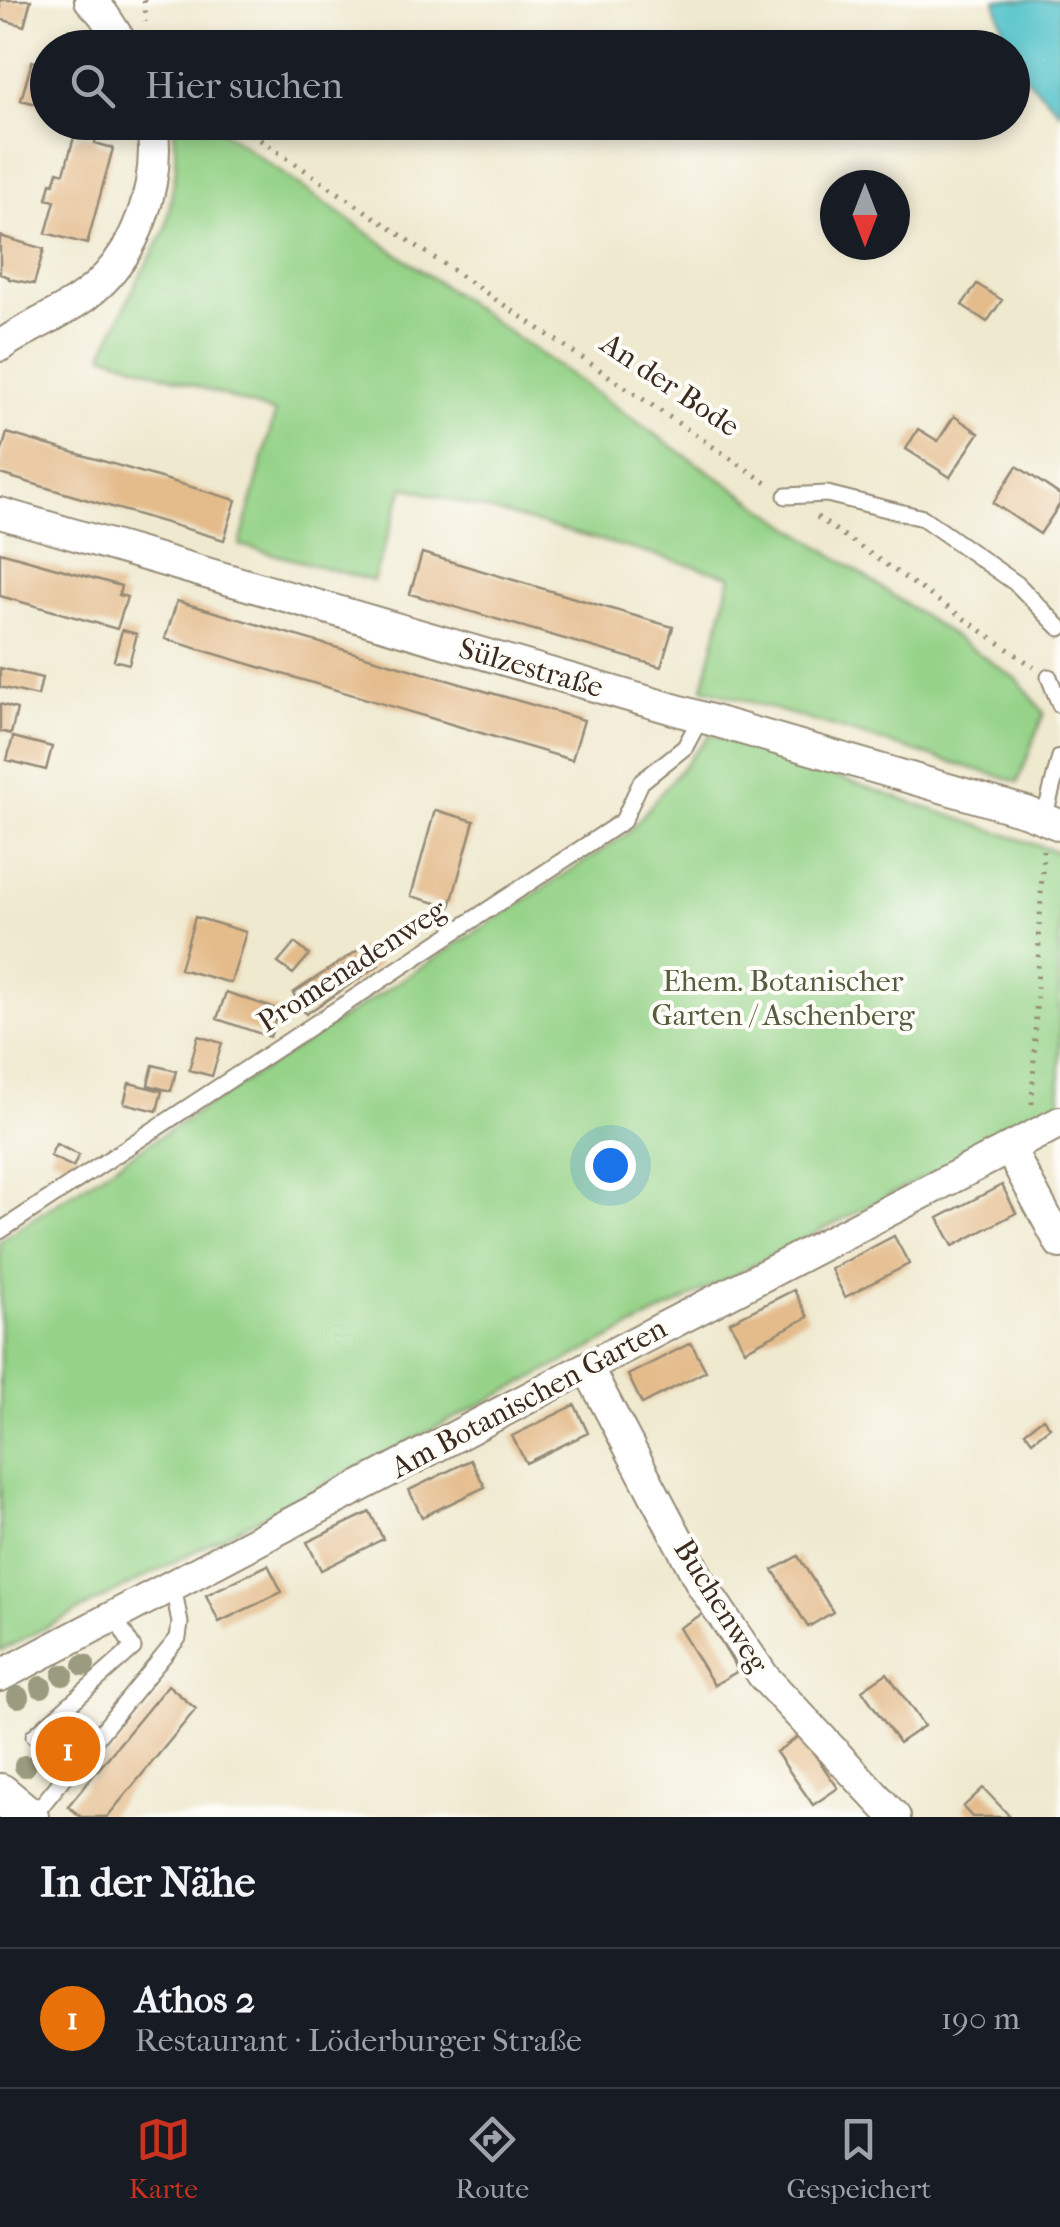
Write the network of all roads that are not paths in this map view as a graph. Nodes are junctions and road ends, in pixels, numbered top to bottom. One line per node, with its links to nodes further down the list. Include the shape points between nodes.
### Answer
1 (90, 0): 2 (street)
2 (113, 30)
3 (153, 140): 4 (street, via 147,198 126,252 108,277)
4 (0, 346)
5 (786, 496): 7 (lane, via 827,494 922,518 1017,584)
6 (0, 512): 10 (street, Sülzestraße)
7 (1060, 628)
8 (1049, 677): 9 (lane)
9 (1060, 705)
10 (701, 717): 12 (street, Sülzestraße); 15 (lane, Promenadenweg, via 685,747 641,782 622,821)
11 (1060, 757): 12 (lane)
12 (1052, 822)
13 (1060, 1122): 14 (street, Am Botanischen Garten)
14 (1019, 1142): 16 (street); 17 (street, Am Botanischen Garten)
15 (0, 1231)
16 (1060, 1242)
17 (587, 1367): 18 (street, Am Botanischen Garten); 24 (street, Buchenweg, via 702,1585 764,1677)
18 (173, 1585): 19 (street, Am Botanischen Garten); 23 (lane, via 178,1638)
19 (114, 1616): 20 (street, Am Botanischen Garten); 21 (lane, via 132,1648)
20 (0, 1676)
21 (34, 1736)
22 (0, 1794): 23 (street)
23 (30, 1817)
24 (895, 1817)

